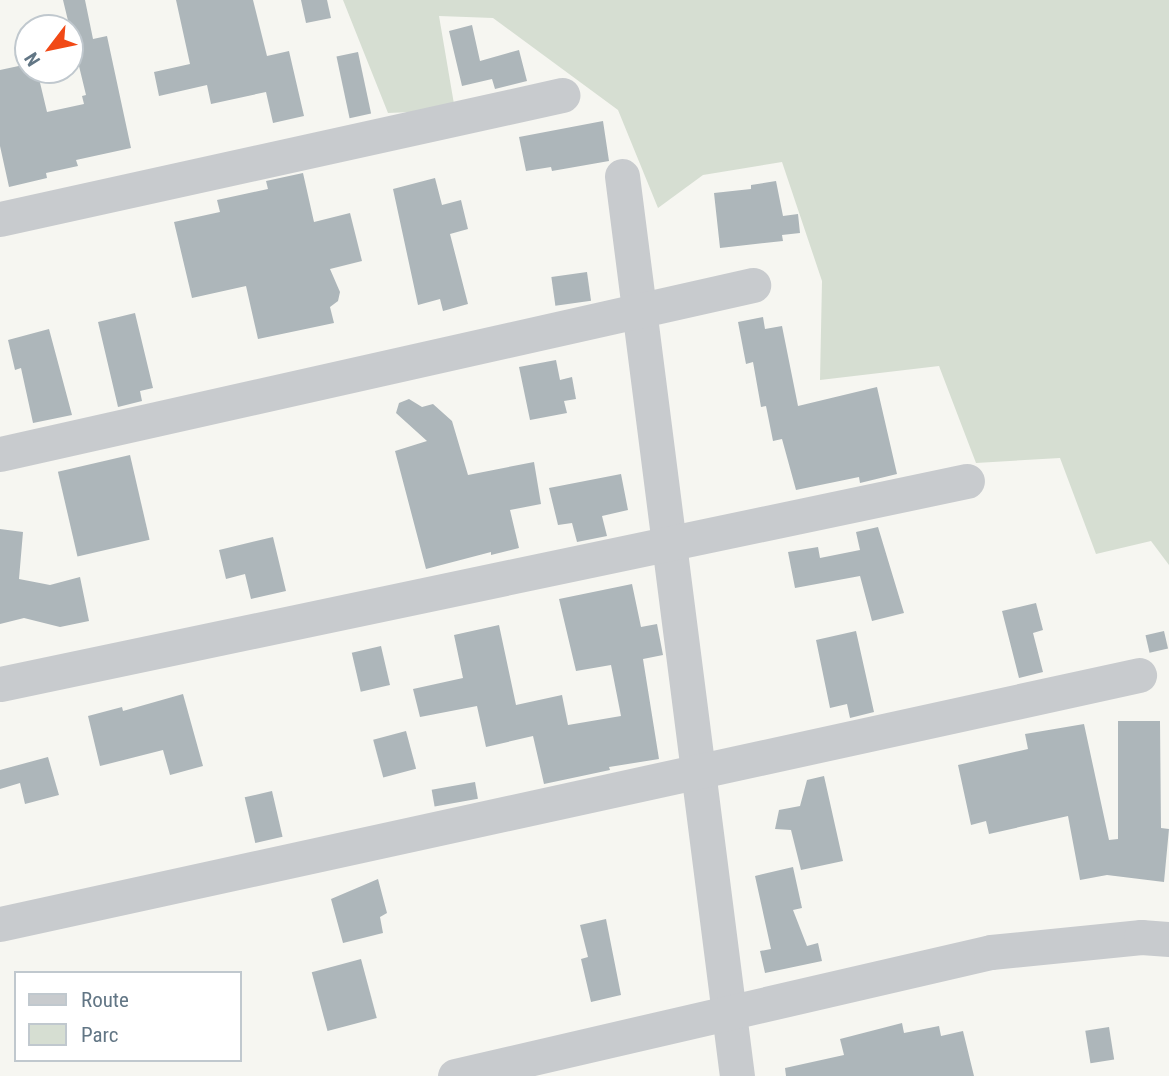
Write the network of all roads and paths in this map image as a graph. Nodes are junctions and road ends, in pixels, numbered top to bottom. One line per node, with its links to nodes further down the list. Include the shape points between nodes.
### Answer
1 (562, 95): 3 (street)
2 (622, 176): 5 (street)
3 (0, 219)
4 (753, 285): 5 (street)
5 (637, 310): 6 (street); 8 (street)
6 (0, 454)
7 (967, 481): 8 (street)
8 (667, 543): 10 (street); 11 (street)
9 (1139, 675): 11 (street)
10 (0, 684)
11 (697, 771): 12 (street); 14 (street)
12 (0, 924)
13 (1169, 939): 14 (street, via 1141,937 990,952)
14 (729, 1015): 15 (street); 16 (street)
15 (454, 1076)
16 (737, 1076)

